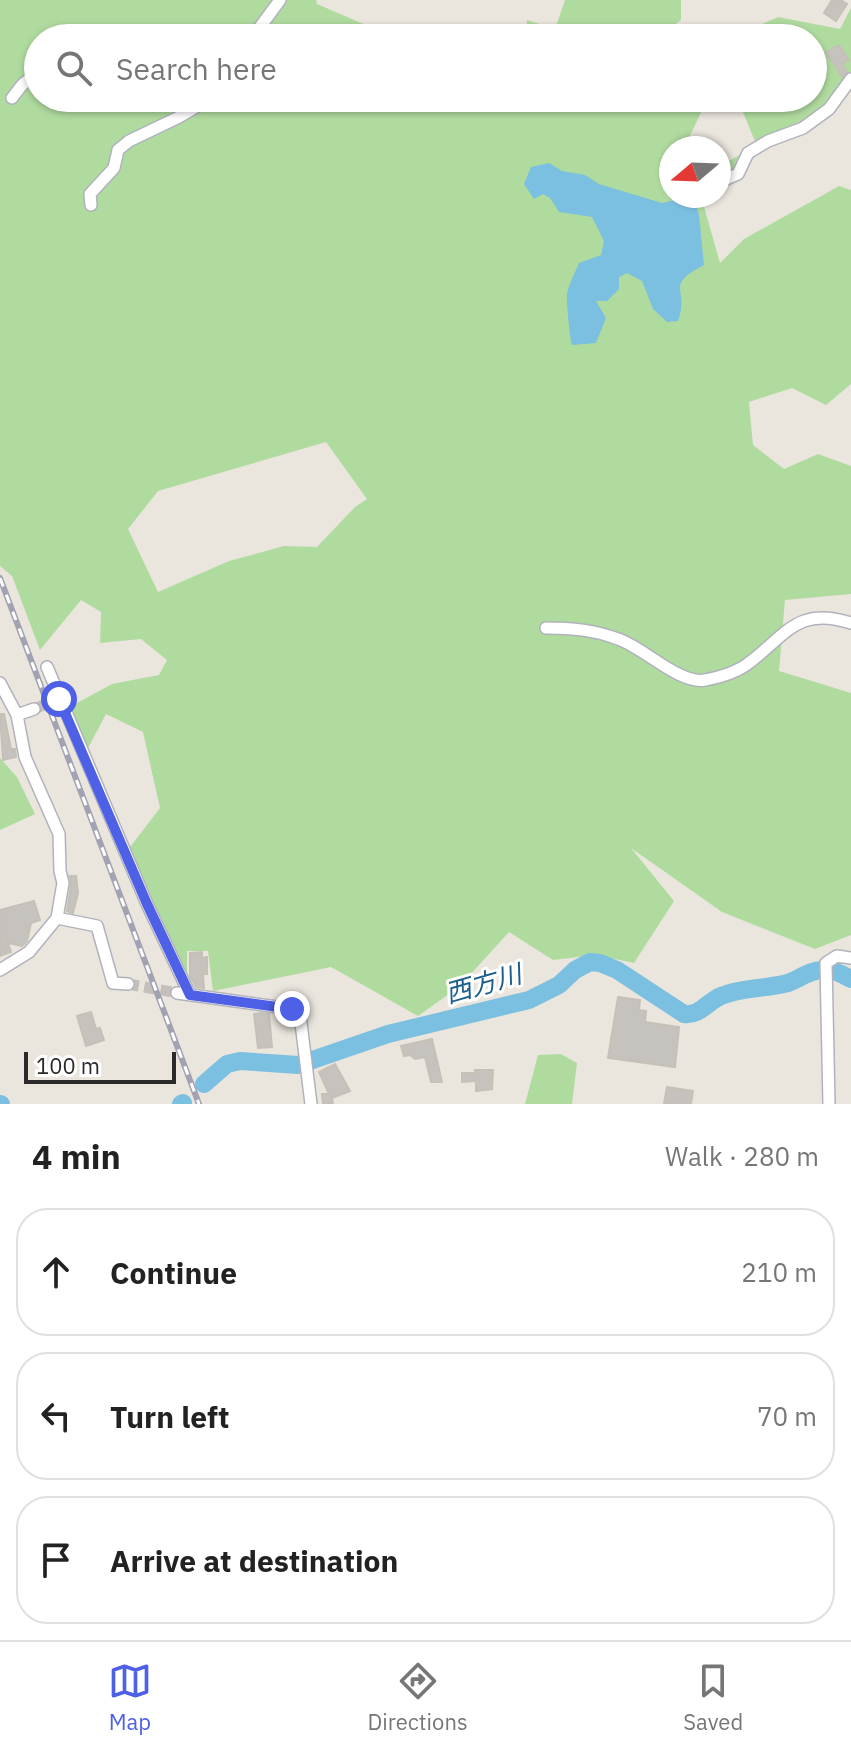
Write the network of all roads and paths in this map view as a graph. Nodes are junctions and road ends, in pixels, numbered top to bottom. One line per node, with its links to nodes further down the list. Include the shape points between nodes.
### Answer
1 (280, 0): 2 (street)
2 (261, 24)
3 (851, 79): 6 (street)
4 (24, 83): 5 (street)
5 (12, 98)
6 (827, 110)
7 (187, 112): 10 (street, via 118,150 114,168 90,194)
8 (825, 112): 9 (street, via 803,128 757,146)
9 (731, 177)
10 (91, 205)
11 (851, 623): 12 (street, via 804,619 749,663 701,681 621,639 577,627)
12 (546, 628)
13 (47, 667): 22 (street, via 54,701)
14 (0, 683): 16 (street)
15 (34, 709): 16 (street)
16 (17, 715): 17 (street, via 25,757 59,834 63,883)
17 (57, 918): 19 (street, via 29,952); 20 (street, via 97,926 113,983)
18 (851, 958): 24 (street, via 837,956 826,969)
19 (2, 966)
20 (128, 984)
21 (177, 993): 22 (street)
22 (190, 995): 23 (street, via 292,1009 300,1015)
23 (311, 1104)
24 (829, 1104)

